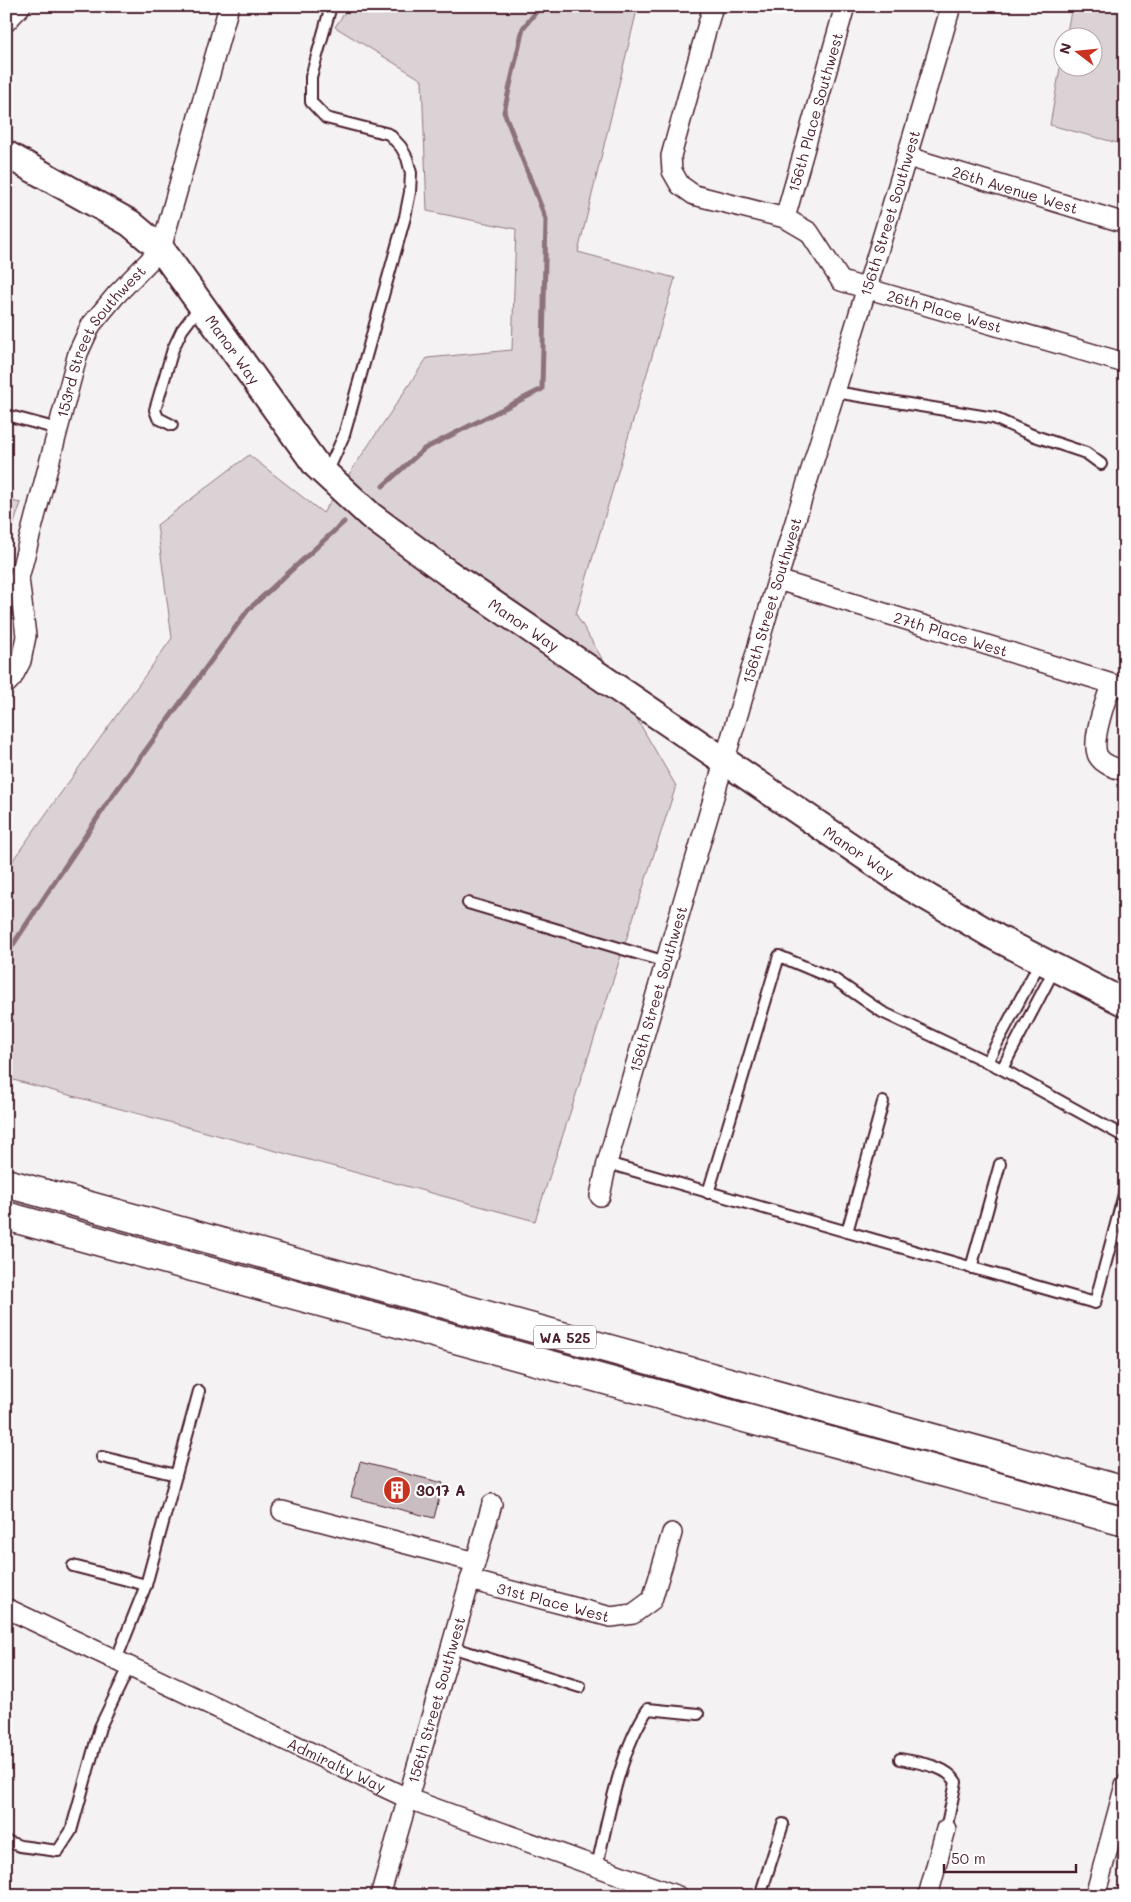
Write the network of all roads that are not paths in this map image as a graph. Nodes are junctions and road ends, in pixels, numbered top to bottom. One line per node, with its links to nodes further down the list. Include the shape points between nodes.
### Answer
1 (21, 6): 7 (street)
2 (229, 6): 12 (street, 153rd Street Southwest)
3 (331, 6): 21 (lane, via 311,77 311,102 326,118 389,134 401,146 411,173 405,216 344,436)
4 (713, 6): 10 (street, 26th Place West, via 671,156 672,171 680,186 694,195)
5 (845, 6): 10 (street, 156th Place Southwest)
6 (951, 6): 9 (street, 156th Street Southwest)
7 (6, 22)
8 (6, 154): 12 (street, Manor Way, via 130,223)
9 (908, 157): 11 (street, 26th Avenue West); 13 (street, 156th Street Southwest)
10 (785, 218): 13 (street, 26th Place West, via 809,232 841,281)
11 (1125, 223)
12 (161, 249): 14 (street, Manor Way); 19 (street, 153rd Street Southwest, via 91,325 78,353)
13 (866, 289): 15 (street, 26th Place West); 16 (street, 156th Street Southwest)
14 (202, 305): 18 (lane, via 182,330 173,349 155,410 158,418); 21 (street, Manor Way, via 316,465)
15 (1125, 363)
16 (835, 392): 20 (lane, via 994,418 1032,436 1086,453); 23 (street, 156th Street Southwest)
17 (6, 415): 19 (lane)
18 (172, 425)
19 (58, 429): 22 (street, 153rd Street Southwest)
20 (1101, 464)
21 (327, 474): 26 (street, Manor Way, via 371,516 448,573)
22 (13, 577): 24 (street, 153rd Street Southwest, via 26,636 21,661)
23 (778, 580): 25 (street, 27th Place West); 26 (street, 156th Street Southwest)
24 (6, 684)
25 (1118, 686): 27 (street, via 1095,739 1098,756 1109,766)
26 (724, 761): 29 (street, 156th Street Southwest); 30 (street, Manor Way, via 910,887)
27 (1125, 771)
28 (468, 903): 29 (lane)
29 (666, 962): 36 (street, 156th Street Southwest)
30 (1048, 964): 31 (street, Manor Way); 32 (lane); 33 (lane)
31 (1125, 1003)
32 (987, 1062): 33 (lane); 40 (lane, via 882,1012 834,979 780,956)
33 (1002, 1070): 35 (lane)
34 (883, 1102): 43 (lane)
35 (1125, 1137)
36 (607, 1163): 40 (lane); 41 (street, 156th Street Southwest)
37 (1000, 1164): 44 (lane)
38 (6, 1183): 48 (highway, WA 525)
39 (1125, 1190): 44 (lane, via 1095,1303)
40 (708, 1193): 43 (lane)
41 (600, 1196)
42 (6, 1216): 51 (highway, WA 525)
43 (847, 1232): 44 (lane)
44 (971, 1268)
45 (198, 1391): 47 (lane)
46 (102, 1457): 47 (lane)
47 (176, 1475): 55 (lane)
48 (1125, 1491)
49 (492, 1504): 54 (street, 156th Street Southwest)
50 (282, 1511): 54 (street, 31st Place West)
51 (1125, 1522)
52 (672, 1532): 54 (street, 31st Place West, via 652,1600 633,1614 611,1617)
53 (73, 1566): 55 (lane)
54 (473, 1571): 57 (street, 156th Street Southwest)
55 (146, 1585): 58 (lane)
56 (6, 1608): 58 (street, Admiralty Way)
57 (452, 1647): 59 (lane); 63 (street, 156th Street Southwest)
58 (123, 1664): 63 (street, Admiralty Way); 66 (lane, via 100,1727 71,1831 58,1851)
59 (580, 1687)
60 (698, 1714): 67 (lane, via 648,1709 638,1724 627,1752)
61 (900, 1758): 65 (lane, via 944,1770 956,1782)
62 (1125, 1786): 72 (street)
63 (408, 1799): 67 (street, Admiralty Way); 69 (street, 156th Street Southwest)
64 (783, 1824): 70 (lane)
65 (946, 1829): 71 (street)
66 (6, 1842)
67 (597, 1866): 68 (street, Admiralty Way)
68 (676, 1895)
69 (380, 1896)
70 (760, 1896)
71 (928, 1896)
72 (1095, 1896)

